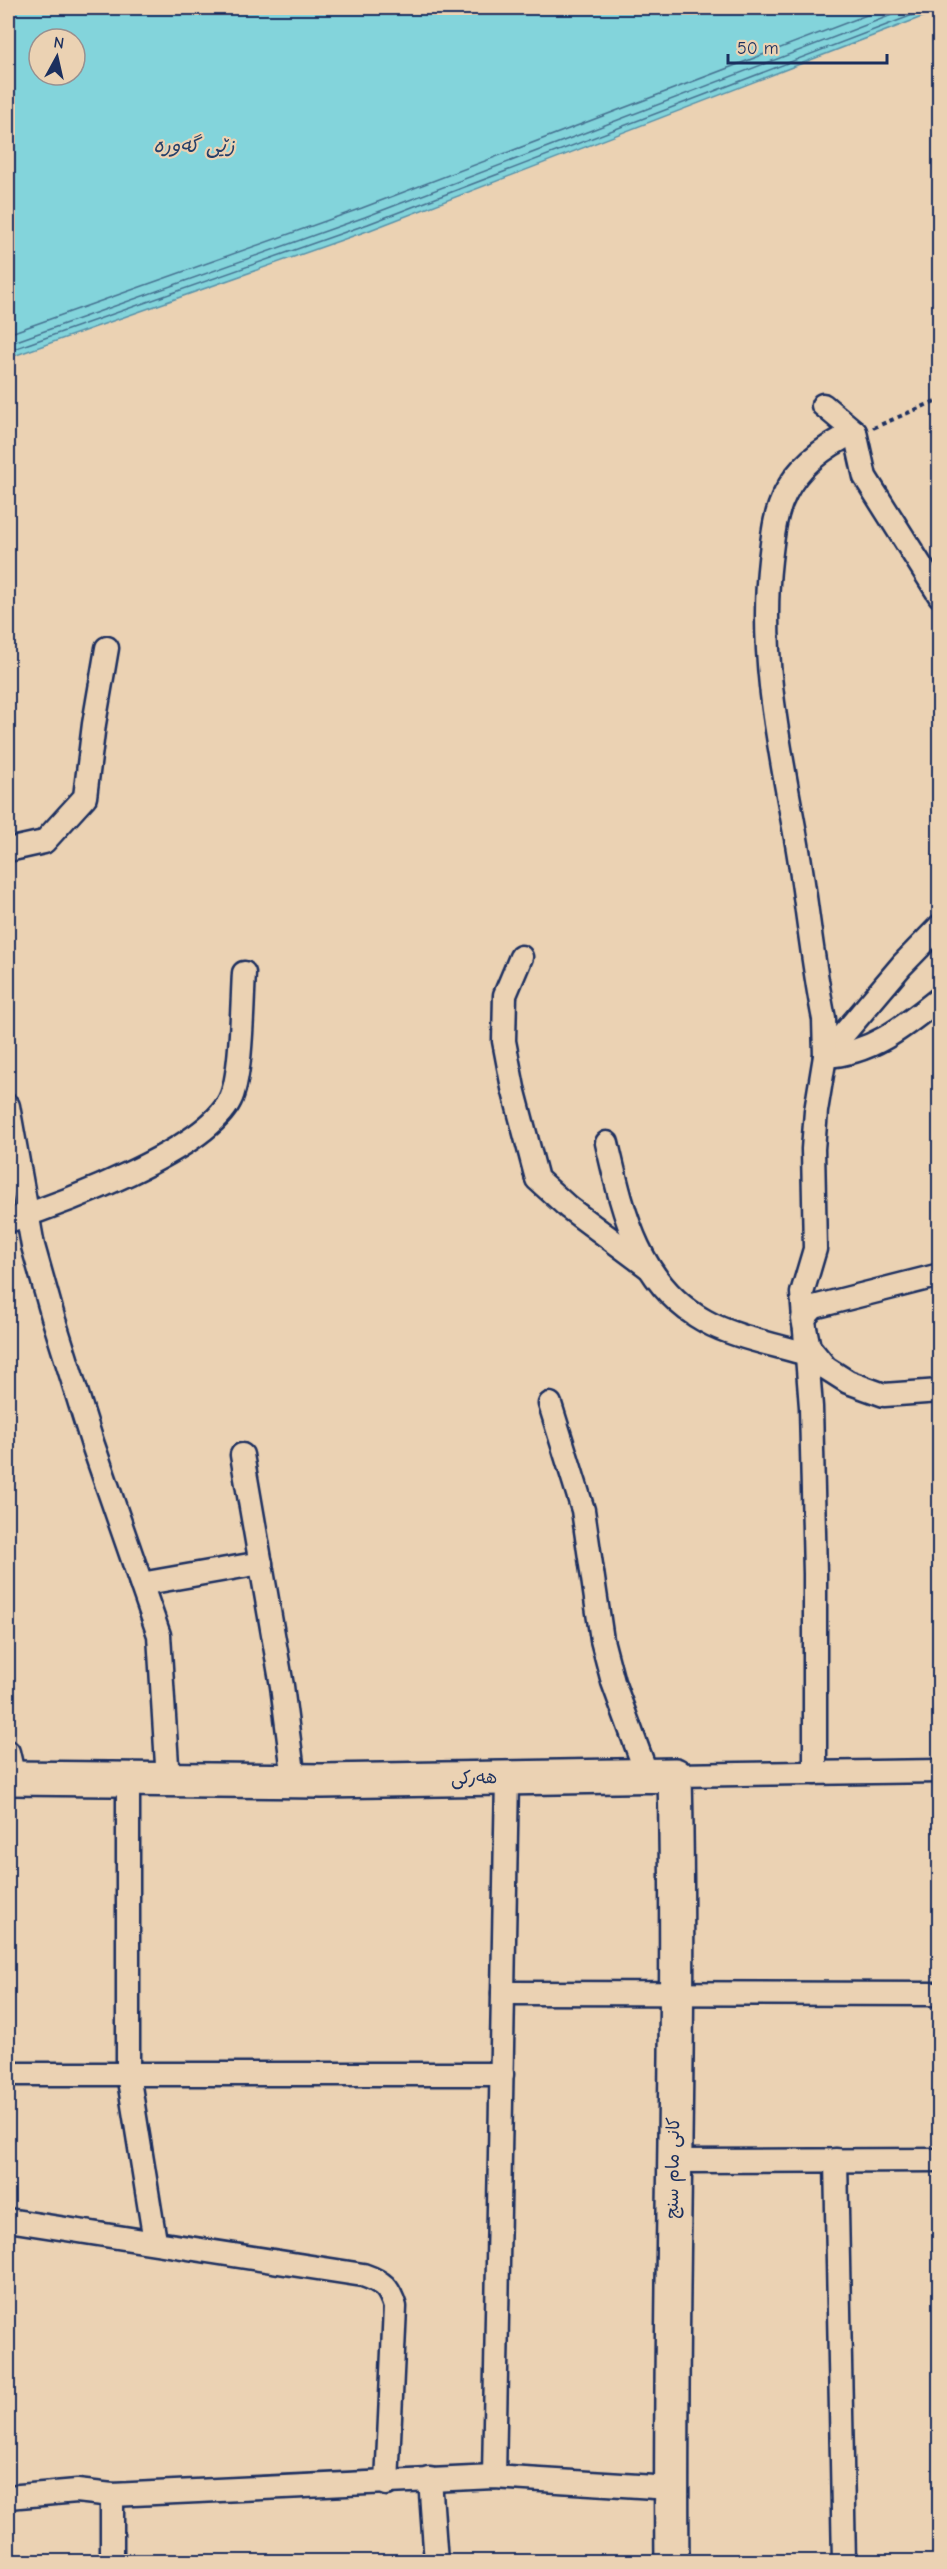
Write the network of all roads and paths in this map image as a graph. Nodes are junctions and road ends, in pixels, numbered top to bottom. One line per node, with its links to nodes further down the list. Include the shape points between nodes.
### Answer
1 (939, 399): 3 (path, via 875,428)
2 (823, 405): 3 (street)
3 (855, 432): 4 (street, via 865,477); 11 (street, via 813,458 785,493 774,523 767,588 768,673 824,1019)
4 (939, 596)
5 (107, 648): 6 (street, via 85,796 44,842)
6 (8, 850)
7 (939, 926): 11 (street)
8 (521, 957): 15 (street, via 505,995 504,1041 537,1179)
9 (244, 973): 14 (street, via 235,1082 230,1100 219,1115 156,1162)
10 (939, 998): 11 (street, via 882,1041 847,1055)
11 (825, 1056): 17 (street, via 813,1149 815,1249 802,1293)
12 (8, 1107): 14 (street)
13 (607, 1143): 15 (street, via 624,1217)
14 (18, 1218): 23 (street)
15 (648, 1267): 18 (street, via 674,1301 706,1322)
16 (939, 1275): 17 (street, via 814,1307)
17 (803, 1319): 18 (street); 19 (street, via 809,1347 826,1368 848,1382 884,1395)
18 (806, 1354): 26 (street, via 815,1553)
19 (939, 1391)
20 (550, 1404): 27 (street, via 583,1510 610,1672)
21 (242, 1455): 22 (street)
22 (261, 1563): 23 (street); 30 (street)
23 (141, 1584): 31 (street, via 159,1635)
24 (10, 1769): 29 (street, هەرکی)
25 (939, 1771): 26 (street, هەرکی)
26 (815, 1773): 27 (street, هەرکی)
27 (661, 1775): 28 (street, هەرکی); 33 (street, کانی مام سنج)
28 (507, 1778): 30 (street, هەرکی); 32 (street)
29 (128, 1780): 31 (street, هەرکی); 36 (street)
30 (294, 1780): 31 (street, هەرکی)
31 (168, 1781)
32 (503, 1993): 33 (street); 37 (street)
33 (677, 1994): 34 (street); 40 (street, کانی مام سنج)
34 (939, 1994)
35 (8, 2074): 36 (street)
36 (128, 2074): 37 (street); 42 (street)
37 (501, 2074): 43 (street)
38 (836, 2160): 39 (street); 40 (street); 52 (street)
39 (939, 2160)
40 (673, 2161): 46 (street, کانی مام سنج)
41 (8, 2220): 42 (street)
42 (156, 2241): 45 (street, via 381,2281 391,2292 395,2307)
43 (494, 2477): 44 (street); 46 (street)
44 (430, 2480): 45 (street); 50 (street)
45 (387, 2484): 47 (street)
46 (671, 2488): 51 (street, کانی مام سنج)
47 (112, 2495): 48 (street, via 77,2491); 49 (street)
48 (8, 2497)
49 (112, 2562)
50 (436, 2562)
51 (672, 2562)
52 (844, 2562)

